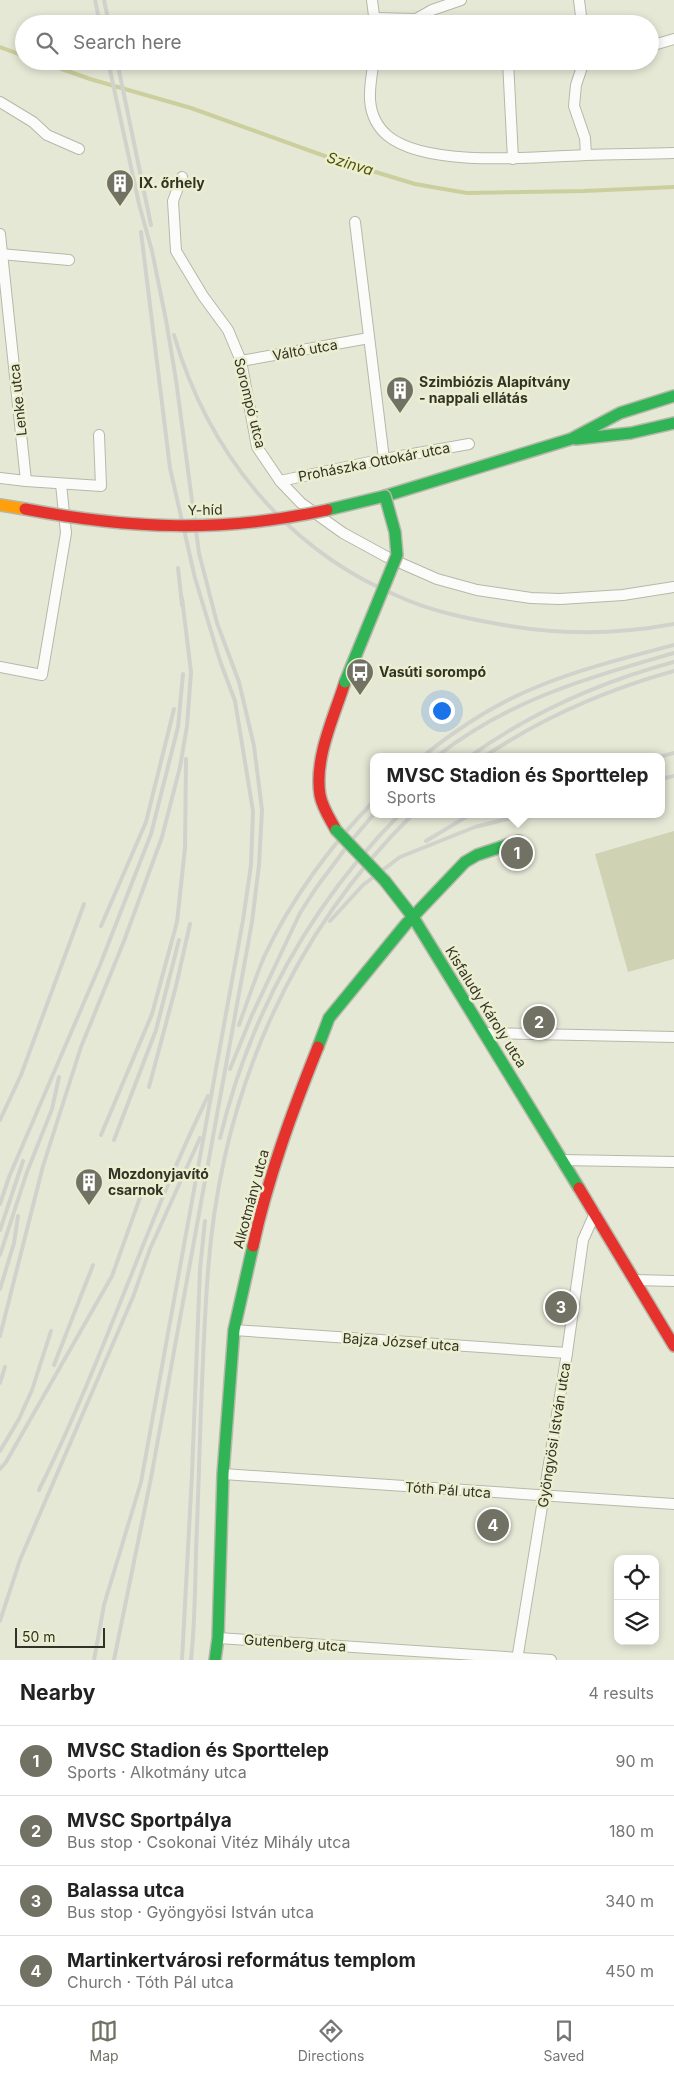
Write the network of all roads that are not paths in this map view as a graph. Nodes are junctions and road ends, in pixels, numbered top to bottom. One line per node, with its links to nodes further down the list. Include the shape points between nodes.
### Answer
1 (372, 0): 4 (street)
2 (461, 0): 5 (street)
3 (579, 0): 6 (street)
4 (374, 15)
5 (423, 15)
6 (581, 15)
7 (674, 39): 8 (street)
8 (659, 43)
9 (373, 70): 16 (street, via 369,104 374,118 388,136 412,148 444,156)
10 (508, 70): 16 (street)
11 (581, 70): 15 (street, via 574,106 585,138)
12 (0, 102): 13 (street, via 33,122 47,135)
13 (79, 150)
14 (674, 153): 15 (street)
15 (586, 155): 16 (street)
16 (513, 159)
17 (182, 177): 23 (street, Sorompó utca, via 173,201 176,251 228,330)
18 (355, 222): 22 (street)
19 (0, 234): 20 (street, Lenke utca)
20 (1, 254): 21 (street); 31 (street, Lenke utca)
21 (69, 260)
22 (369, 338): 23 (street, Váltó utca); 29 (street)
23 (241, 361): 32 (street, Sorompó utca, via 257,447)
24 (674, 396): 27 (main road, via 620,413)
25 (674, 424): 27 (main road, via 631,434)
26 (99, 435): 33 (street, via 101,486)
27 (571, 439): 34 (main road, Y-híd)
28 (470, 444): 29 (street, Prohászka Ottokár utca)
29 (384, 459): 32 (street, Prohászka Ottokár utca)
30 (0, 478): 31 (street)
31 (26, 481): 33 (street)
32 (280, 481): 36 (street, Sorompó utca, via 301,503 343,533 387,557 457,585 531,598 590,598)
33 (61, 484): 37 (street, via 66,533 42,675)
34 (385, 496): 35 (main road, Y-híd, bridge, via 272,520 203,526 112,523); 39 (main road, Kisfaludy Károly utca, bridge, via 396,528 397,555 345,682 322,758 319,784 322,803 336,830 385,881)
35 (0, 505)
36 (674, 587)
37 (0, 667)
38 (519, 841): 39 (main road, Alkotmány utca, via 465,862)
39 (412, 917): 40 (main road, Kisfaludy Károly utca); 47 (main road, Alkotmány utca, via 329,1018 290,1117 258,1222)
40 (484, 1033): 41 (street); 42 (main road, Kisfaludy Károly utca)
41 (674, 1037)
42 (561, 1160): 43 (street); 44 (main road, Kisfaludy Károly utca)
43 (674, 1162)
44 (595, 1213): 45 (main road, Kisfaludy Károly utca); 49 (street, Gyöngyösi István utca, via 583,1240)
45 (634, 1280): 46 (street); 48 (main road, Kisfaludy Károly utca)
46 (674, 1281)
47 (234, 1330): 49 (street, Bajza József utca); 50 (main road, Alkotmány utca)
48 (674, 1346)
49 (567, 1353): 51 (street, Gyöngyösi István utca)
50 (223, 1474): 51 (street, Tóth Pál utca); 53 (main road, Alkotmány utca)
51 (544, 1496): 52 (street, Tóth Pál utca); 54 (street, Gyöngyösi István utca)
52 (674, 1504)
53 (218, 1638): 54 (street, Gutenberg utca); 55 (main road, Alkotmány utca)
54 (518, 1659): 56 (street, Gutenberg utca)
55 (215, 1660)
56 (551, 1660)

